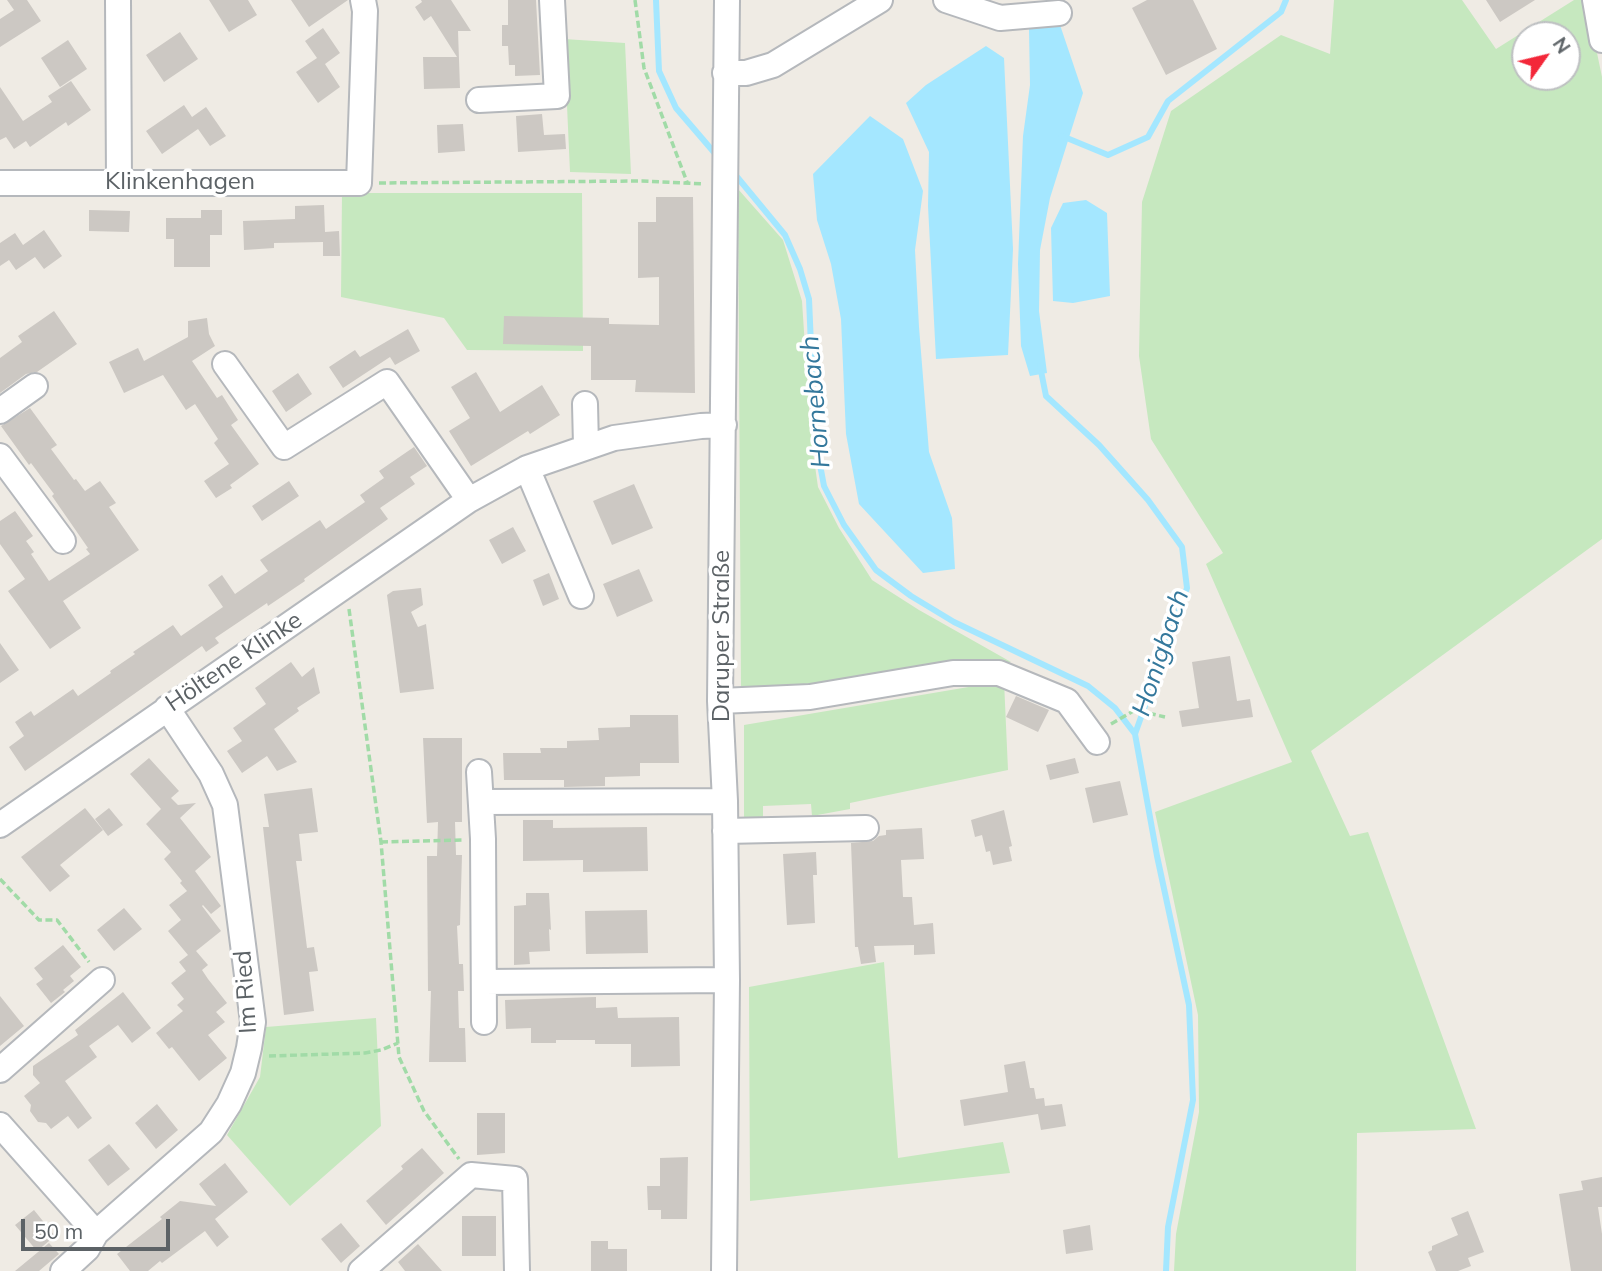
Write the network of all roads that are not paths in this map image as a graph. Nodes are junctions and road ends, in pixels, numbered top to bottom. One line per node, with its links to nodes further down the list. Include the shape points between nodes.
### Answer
1 (118, 0): 12 (street)
2 (552, 0): 11 (street, via 556,96)
3 (727, 0): 10 (street, Daruper Straße)
4 (880, 0): 10 (street, via 773,65)
5 (946, 0): 8 (street, via 999,18)
6 (1595, 0): 9 (street)
7 (370, 4): 12 (street, Klinkenhagen, via 359,183)
8 (1047, 14)
9 (1602, 40)
10 (725, 73): 18 (street, Daruper Straße)
11 (479, 100)
12 (120, 182): 13 (street, Klinkenhagen)
13 (0, 183)
14 (225, 364): 22 (street, via 284,447 387,382)
15 (35, 386): 17 (street)
16 (585, 404): 19 (street)
17 (0, 411)
18 (724, 425): 19 (street, Höltene Klinke, via 614,438); 25 (street, Daruper Straße)
19 (586, 446): 21 (street, Höltene Klinke)
20 (0, 456): 23 (street)
21 (527, 468): 22 (street, Höltene Klinke); 24 (street)
22 (469, 500): 26 (street, Höltene Klinke)
23 (63, 541)
24 (581, 596)
25 (720, 701): 27 (street, via 810,697 953,673 999,673 1067,701); 29 (street, Daruper Straße)
26 (167, 708): 31 (street, Höltene Klinke); 40 (street, Im Ried, via 211,774 225,805 253,1022 243,1073 211,1132)
27 (1104, 733)
28 (479, 772): 30 (street)
29 (724, 801): 30 (street); 33 (street, Daruper Straße)
30 (481, 802): 36 (street)
31 (2, 820)
32 (866, 828): 33 (street)
33 (725, 831): 35 (street, Daruper Straße)
34 (102, 980): 38 (street)
35 (727, 980): 36 (street); 44 (street, Daruper Straße)
36 (485, 982): 37 (street)
37 (484, 1022)
38 (0, 1070)
39 (0, 1125): 40 (street)
40 (96, 1233): 41 (street, Im Ried, via 87,1249)
41 (63, 1271)
42 (361, 1271): 43 (street, via 471,1175 515,1179)
43 (517, 1271)
44 (724, 1271)

